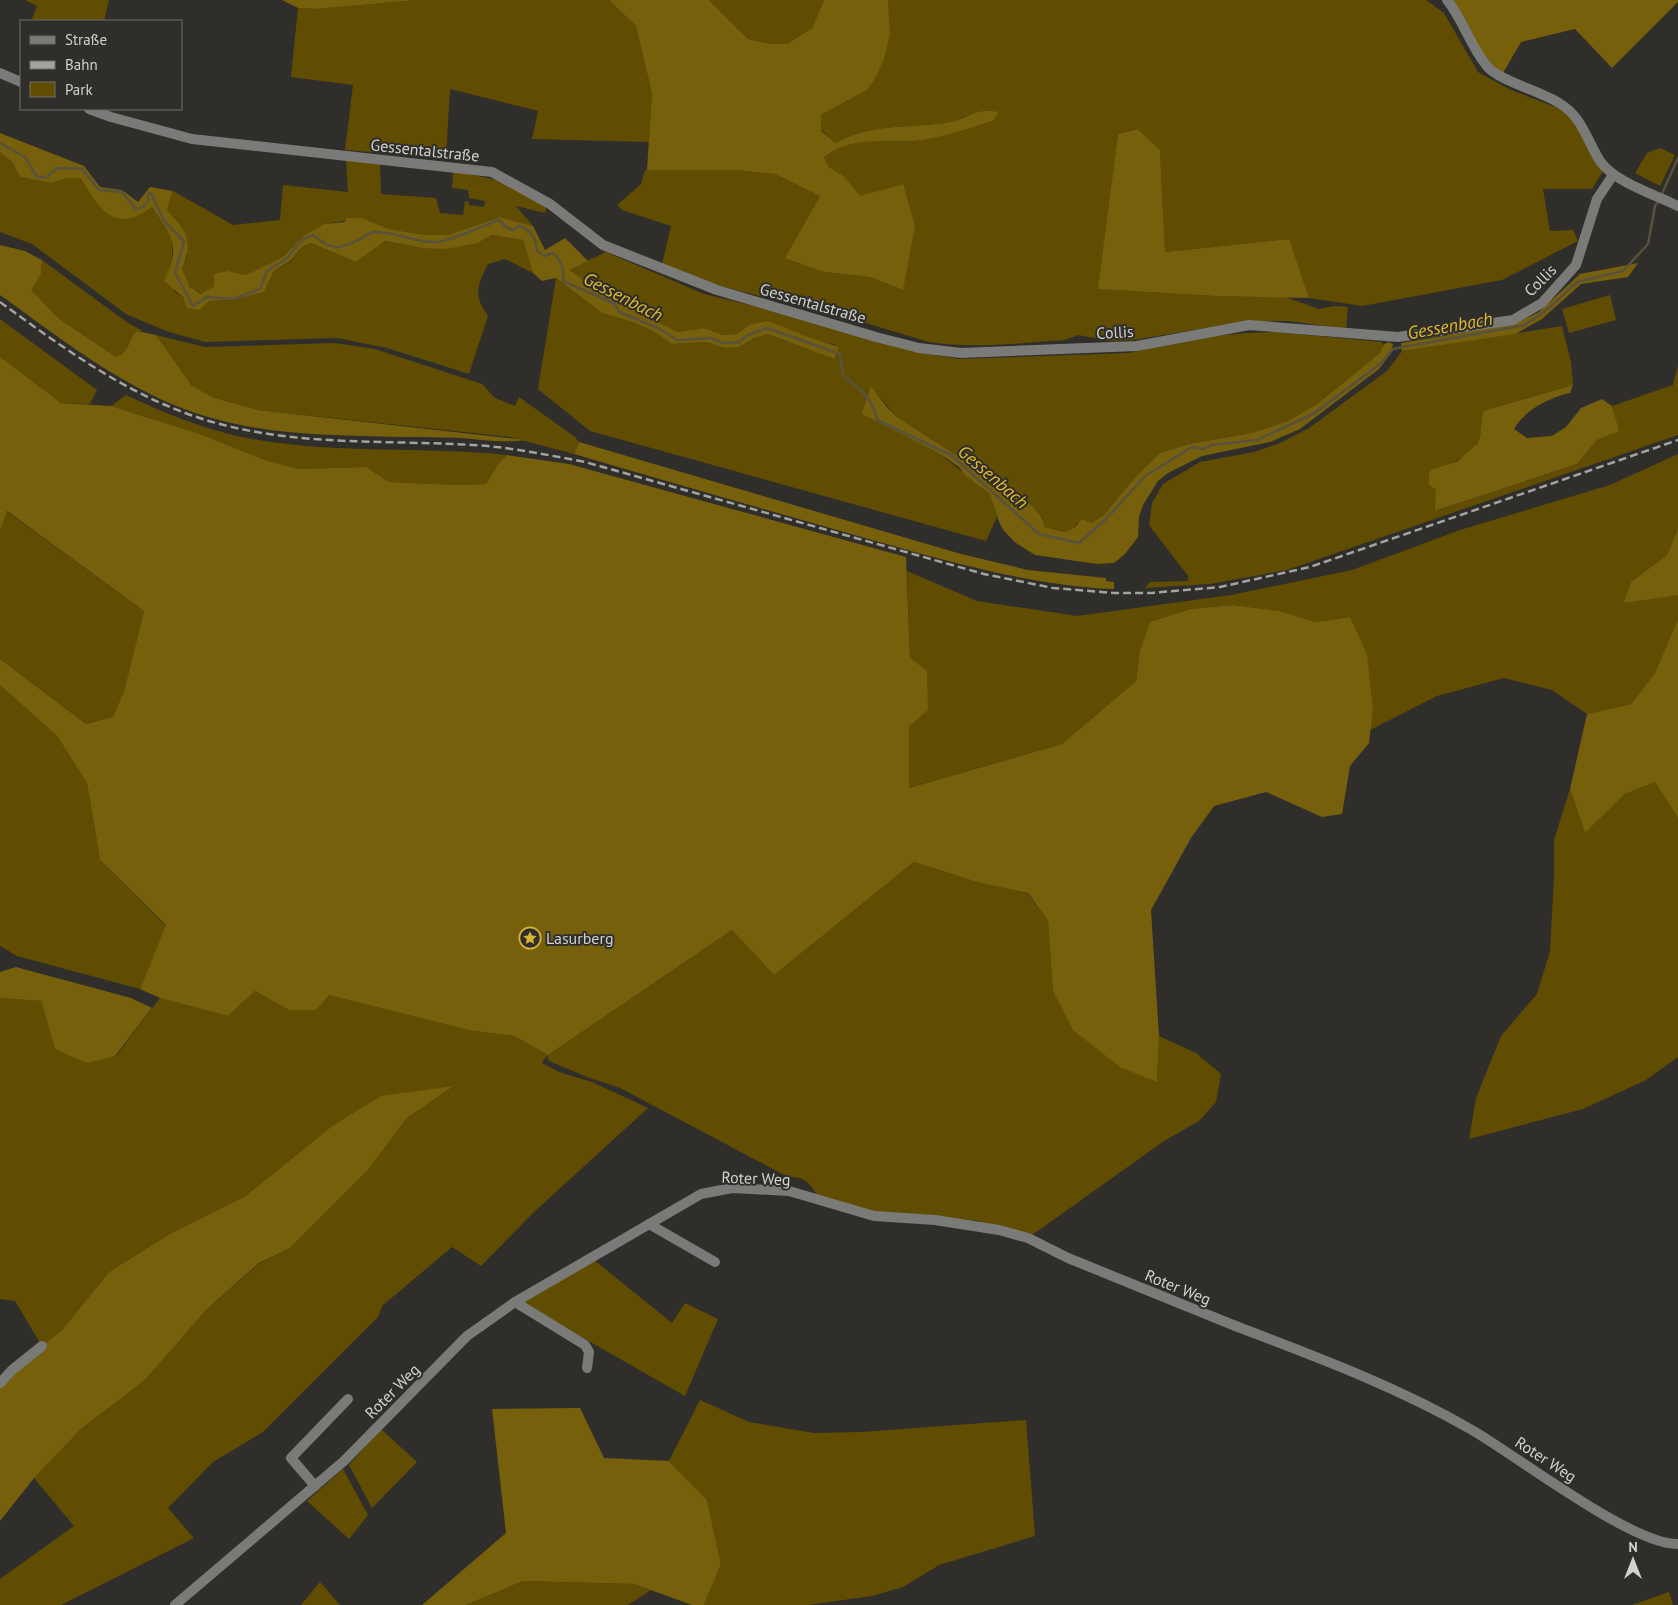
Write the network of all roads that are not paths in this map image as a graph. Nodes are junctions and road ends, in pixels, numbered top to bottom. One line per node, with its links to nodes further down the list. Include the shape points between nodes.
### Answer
1 (1447, 0): 5 (street, via 1486,66 1500,78 1536,90 1562,104 1578,120 1600,162)
2 (0, 73): 3 (street)
3 (20, 82)
4 (92, 110): 7 (street, Gessentalstraße, via 192,139 492,172 550,204 603,245 717,290)
5 (1613, 175): 6 (street); 7 (street, Collis, via 1597,199 1576,265 1542,303 1513,320 1398,338 1249,325 1137,346 1002,353 919,348)
6 (1674, 204)
7 (876, 337)
8 (649, 1224): 9 (street); 10 (street, Roter Weg); 16 (street, Roter Weg, via 701,1194 732,1188 789,1191 874,1216 935,1220 1028,1238 1068,1258 1409,1397 1472,1430 1609,1518 1665,1544)
9 (715, 1262)
10 (515, 1302): 12 (street, via 584,1345 589,1352); 15 (street, Roter Weg, via 467,1336 344,1461)
11 (42, 1346): 13 (street)
12 (587, 1368)
13 (0, 1383)
14 (348, 1399): 15 (street, Roter Weg, via 292,1458)
15 (315, 1486): 17 (street, Roter Weg)
16 (1678, 1544)
17 (175, 1605)

